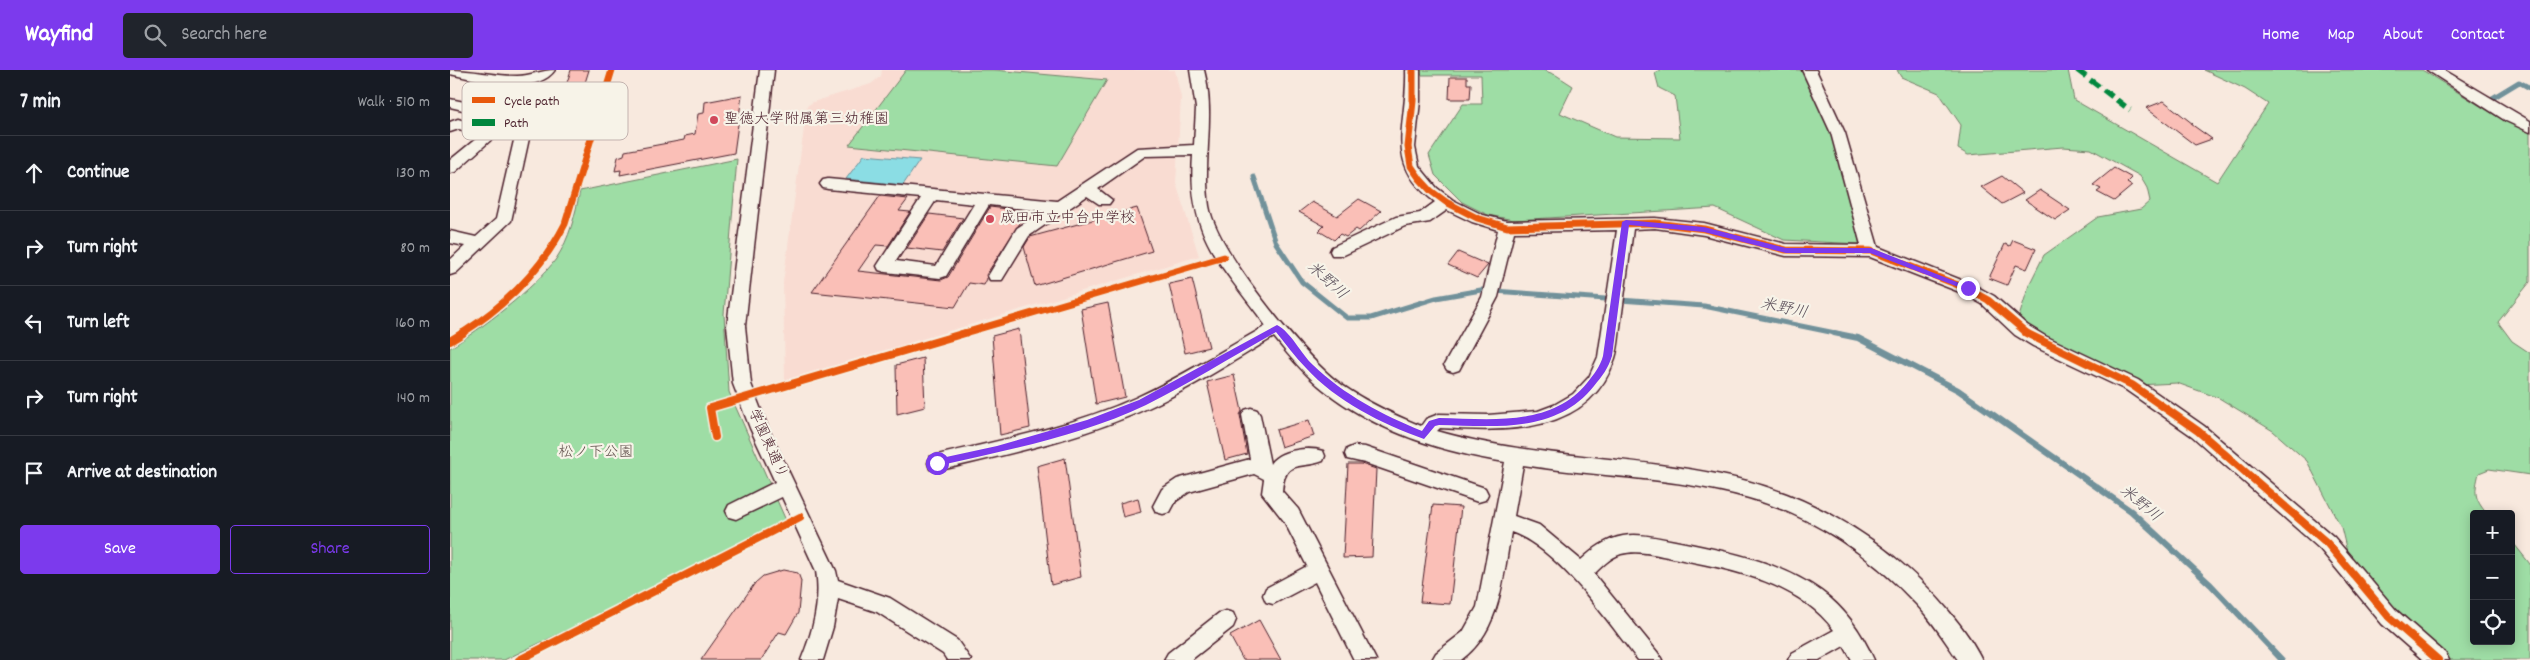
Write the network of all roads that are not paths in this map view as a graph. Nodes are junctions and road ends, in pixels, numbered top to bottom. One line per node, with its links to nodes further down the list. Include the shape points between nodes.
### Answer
1 (457, 70): 2 (street, via 525,82 538,79)
2 (548, 70)
3 (767, 70): 39 (street, 学園東通り, via 736,326 742,384)
4 (1197, 70): 13 (street, via 1204,105)
5 (1413, 70): 20 (street, via 1414,96 1408,152 1425,184)
6 (1809, 70): 26 (street, via 1838,133)
7 (2434, 70): 10 (street)
8 (462, 125): 9 (street)
9 (450, 127)
10 (2530, 127)
11 (484, 140): 14 (street)
12 (521, 140): 25 (street, via 503,221)
13 (1200, 150): 16 (street, via 1142,151); 30 (street, via 1200,190 1207,225 1224,257)
14 (450, 168)
15 (828, 184): 17 (street)
16 (1087, 188): 19 (street); 21 (street)
17 (932, 194): 18 (street); 18 (street, via 885,266 940,272)
18 (985, 199): 21 (street)
19 (1104, 200)
20 (1448, 202): 23 (street, via 1469,216); 27 (street, via 1424,218 1402,221)
21 (1060, 207): 29 (street, via 1023,232)
22 (1626, 222): 23 (street); 26 (street, via 1704,229 1786,250); 33 (street, via 1608,356 1604,368 1588,390 1568,406 1538,418 1506,423 1439,422 1432,424)
23 (1507, 226): 31 (street, via 1490,297)
24 (450, 237): 25 (street)
25 (479, 243): 28 (street)
26 (1871, 250): 59 (street, via 1968,288 2039,341 2132,384 2150,396 2198,431 2327,542 2389,616)
27 (1338, 251)
28 (450, 269)
29 (996, 276)
30 (1277, 328): 33 (street, via 1328,383 1379,417); 37 (street, via 1142,402 1088,423)
31 (1452, 365)
32 (1251, 415): 38 (street)
33 (1424, 436): 35 (street)
34 (1354, 454): 40 (street)
35 (1516, 455): 43 (street); 58 (street, via 1696,478 1739,487 1790,504 1858,542 1898,572 1925,599)
36 (1316, 456): 38 (street, via 1289,459)
37 (937, 463)
38 (1267, 470): 41 (street, via 1255,466 1184,485 1169,495); 44 (street, via 1272,493 1291,516)
39 (786, 485): 42 (street); 46 (street, 学園東通り, via 826,571)
40 (1478, 494)
41 (1163, 506)
42 (736, 512)
43 (1503, 520): 45 (street, via 1532,531); 54 (street, via 1487,607 1479,629)
44 (1320, 570): 47 (street); 53 (street)
45 (1581, 573): 49 (street, via 1616,545 1629,543 1740,564 1777,576 1804,590 1835,616); 55 (street)
46 (830, 588): 50 (street, 学園東通り, via 822,636); 51 (street, via 883,605 950,647)
47 (1273, 595)
48 (1226, 620): 52 (street)
49 (1848, 634): 56 (street); 57 (street)
50 (812, 660)
51 (960, 660)
52 (1175, 660)
53 (1365, 660)
54 (1443, 660)
55 (1651, 660)
56 (1799, 660)
57 (1863, 660)
58 (1971, 660)
59 (2438, 660)

